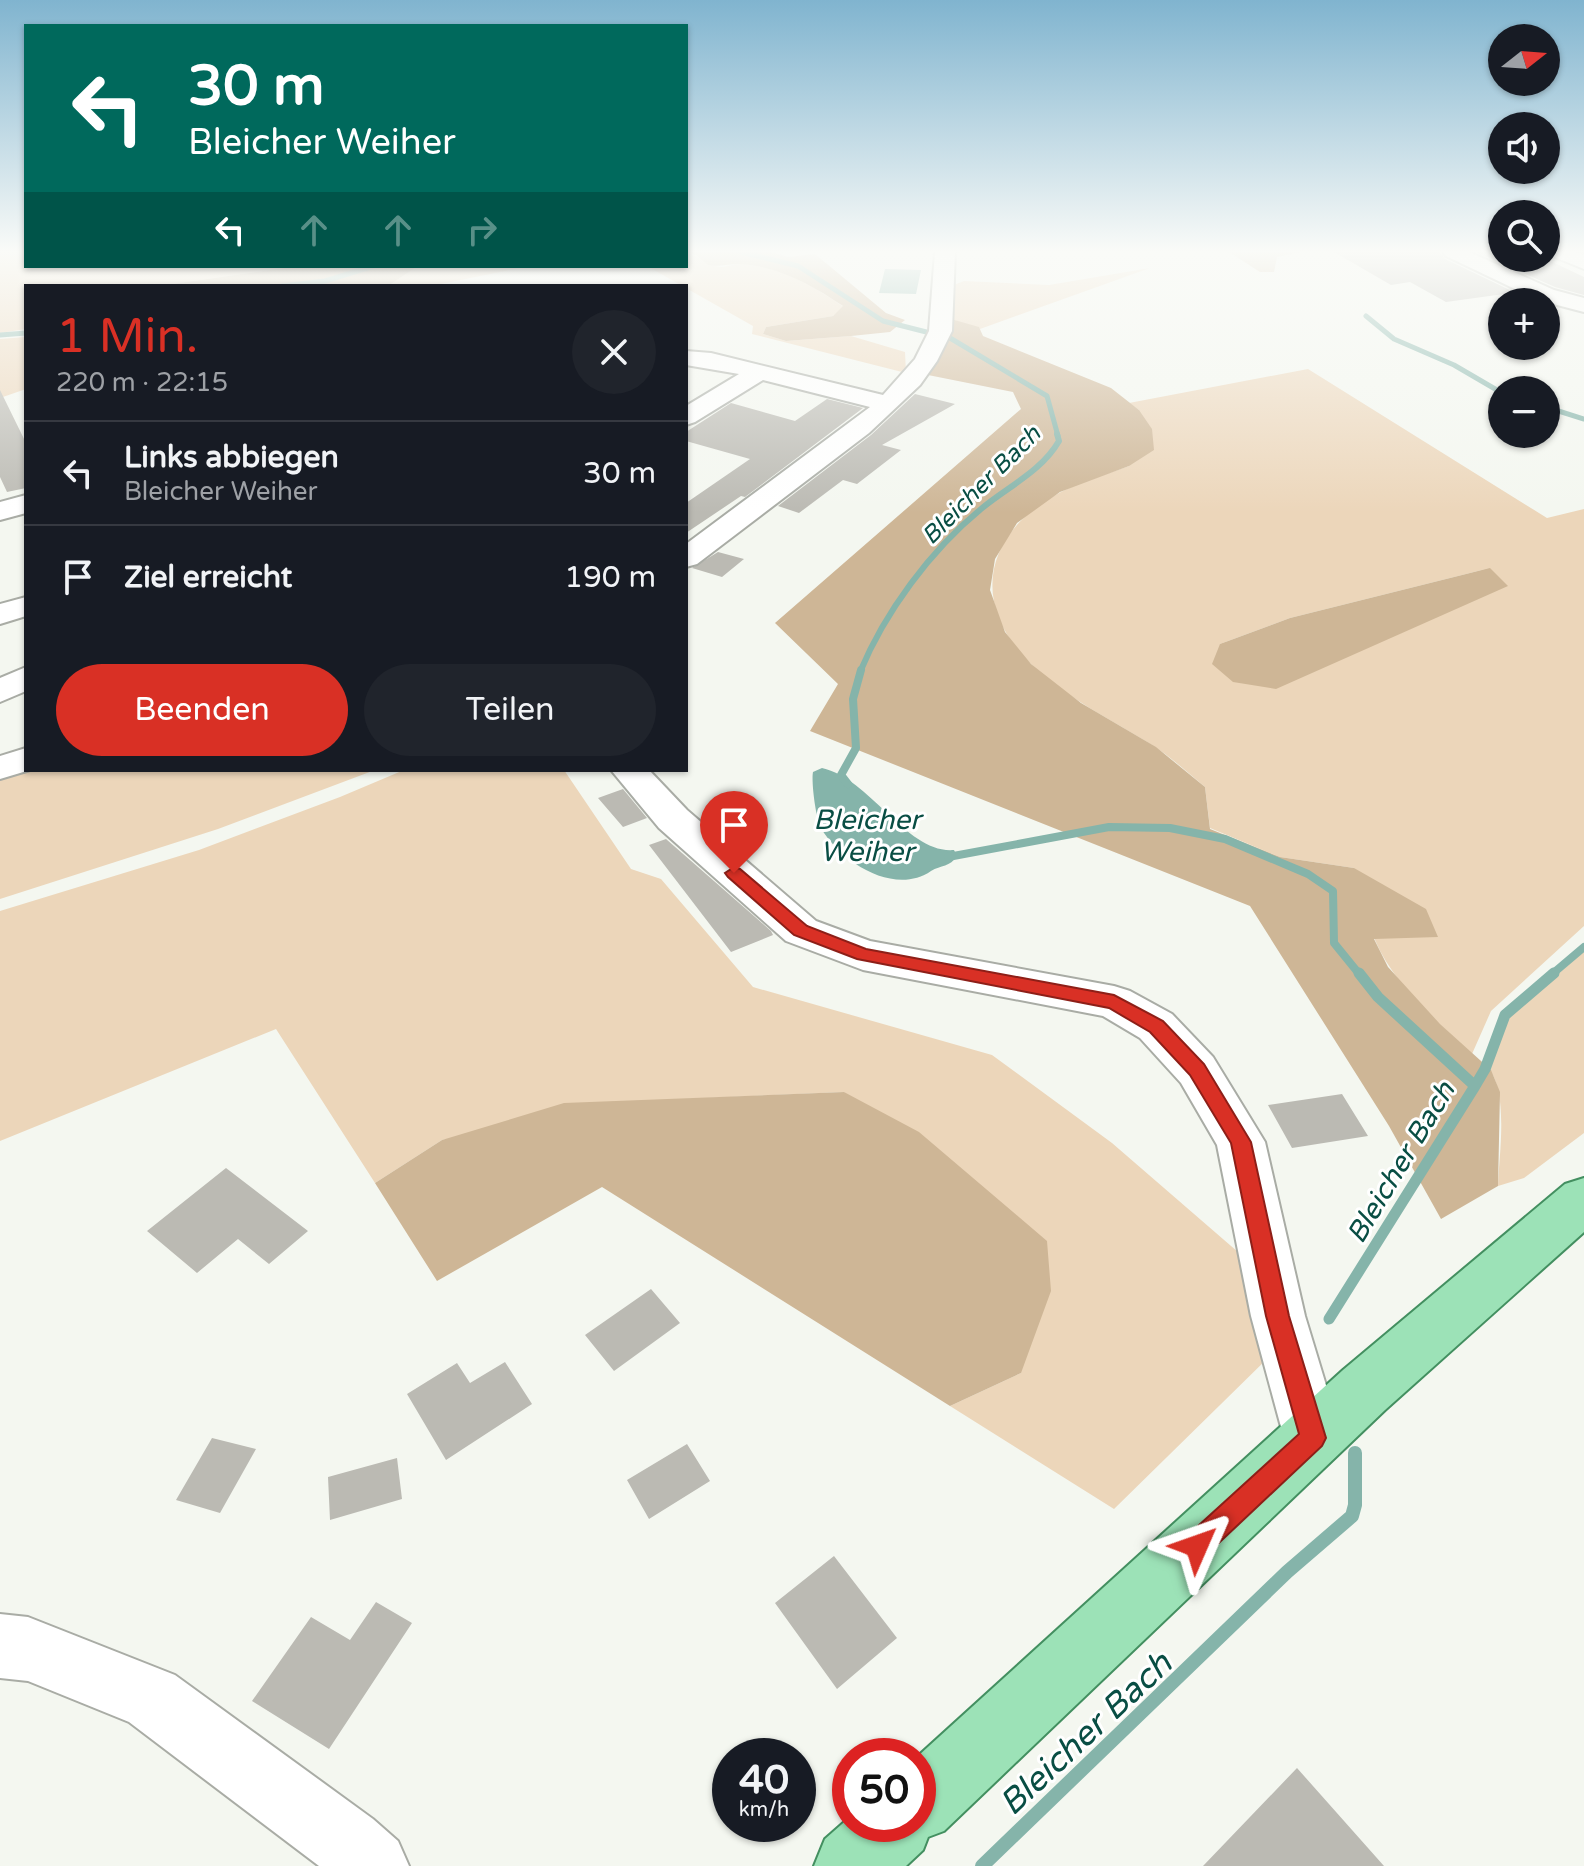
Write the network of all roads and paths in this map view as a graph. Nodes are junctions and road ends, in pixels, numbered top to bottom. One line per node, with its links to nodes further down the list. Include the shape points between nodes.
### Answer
1 (936, 339): 4 (street, via 916,373)
2 (688, 358): 3 (street)
3 (758, 373): 4 (street); 5 (street)
4 (886, 403): 8 (street)
5 (688, 416)
6 (24, 505): 7 (street)
7 (0, 511)
8 (688, 556)
9 (24, 607): 10 (street)
10 (0, 614)
11 (24, 678): 12 (street)
12 (0, 692)
13 (24, 760): 14 (street)
14 (0, 768)
15 (631, 772): 17 (street, via 673,819 801,931 863,955 1114,1002 1156,1026 1197,1070 1241,1142 1278,1316)
16 (1584, 1200): 17 (main road)
17 (1313, 1438): 19 (main road)
18 (0, 1646): 21 (street, via 28,1649 152,1698)
19 (936, 1788)
20 (878, 1842): 22 (main road)
21 (373, 1866)
22 (852, 1866)

